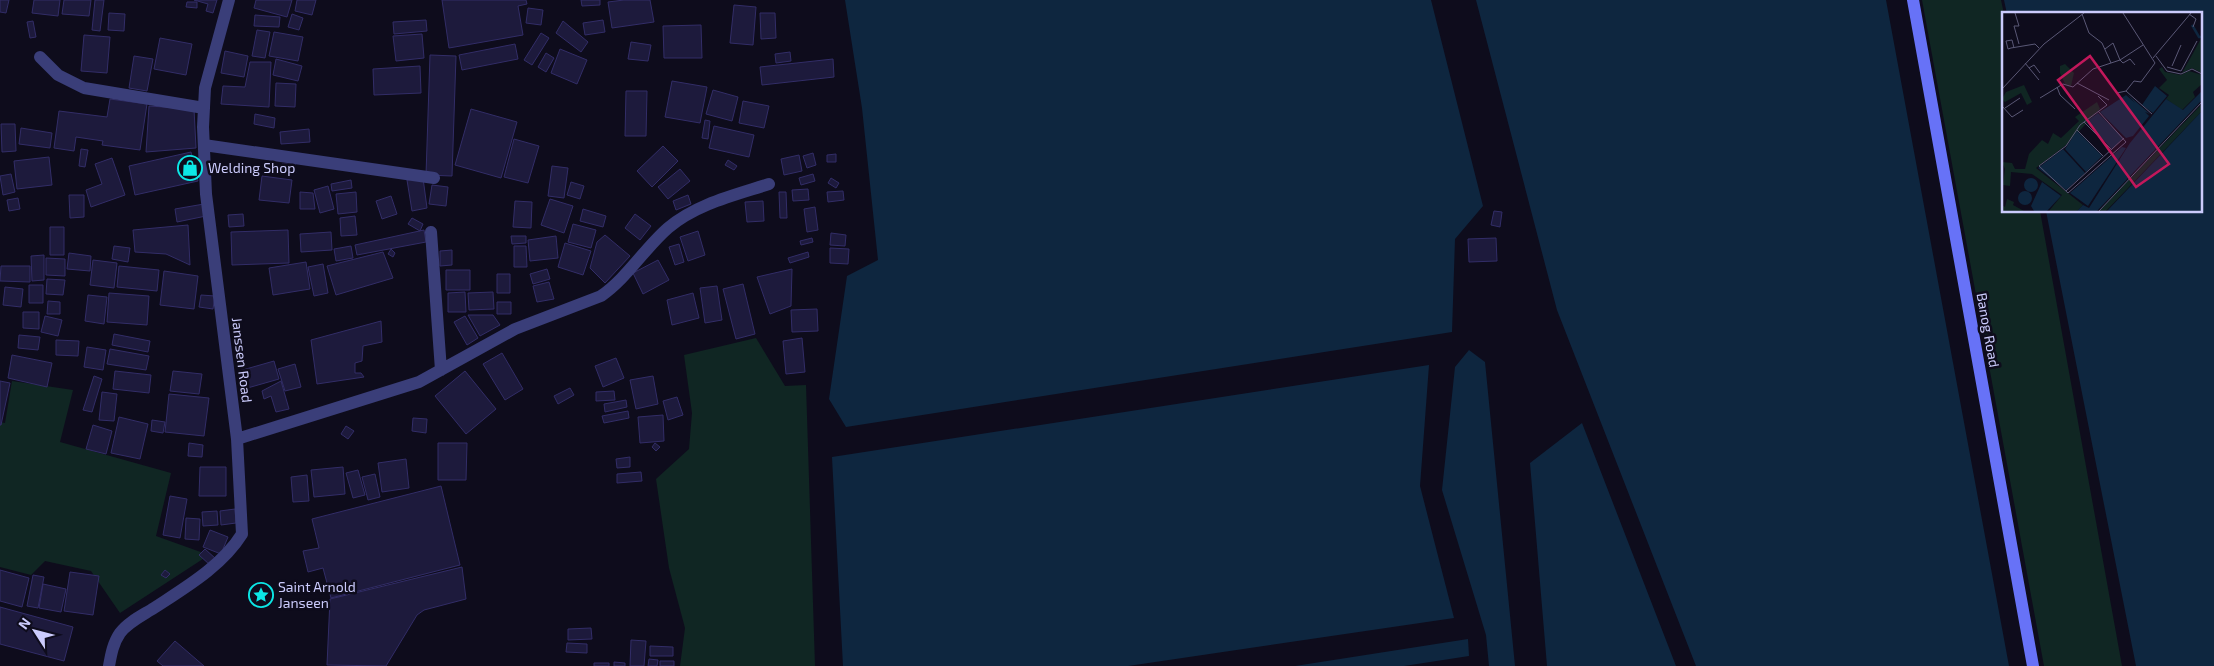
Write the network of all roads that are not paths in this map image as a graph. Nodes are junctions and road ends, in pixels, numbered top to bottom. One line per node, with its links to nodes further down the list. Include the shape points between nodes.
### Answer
1 (229, 0): 4 (street, Janssen Road, via 205,88)
2 (1913, 0): 12 (street, Banog Road)
3 (40, 57): 4 (street, via 58,75 84,88)
4 (204, 108): 5 (street, Janssen Road)
5 (204, 145): 6 (street); 10 (street, Janssen Road, via 206,194)
6 (434, 178)
7 (769, 184): 9 (street, via 702,207 669,228 613,288 601,296 515,329)
8 (431, 232): 9 (street)
9 (441, 370): 10 (street, via 418,382)
10 (237, 439): 11 (street, Janssen Road, via 242,534 222,560 128,625 114,645)
11 (109, 666)
12 (2032, 666)

